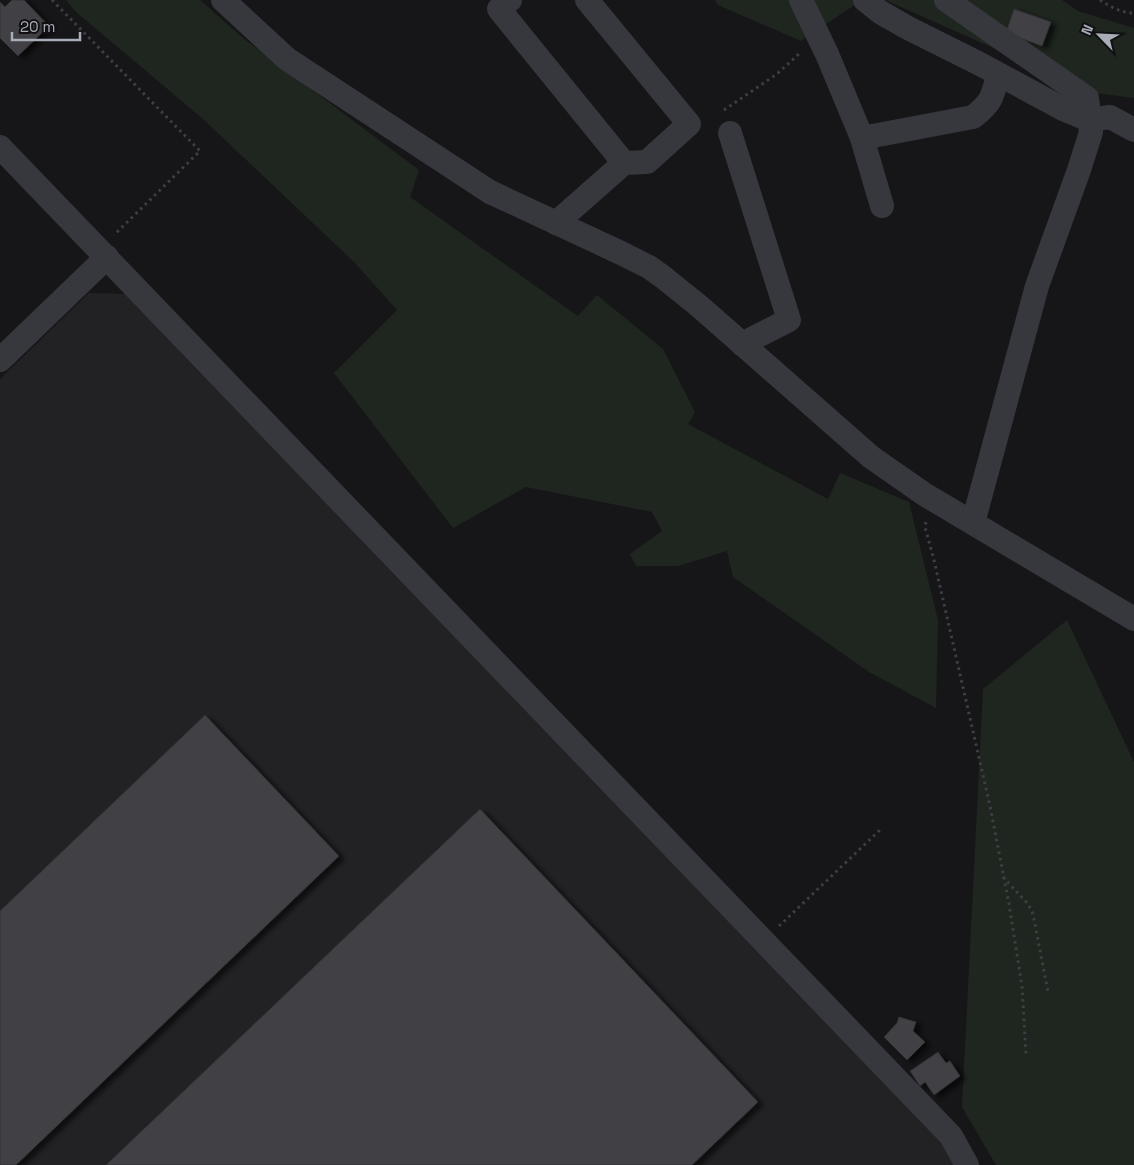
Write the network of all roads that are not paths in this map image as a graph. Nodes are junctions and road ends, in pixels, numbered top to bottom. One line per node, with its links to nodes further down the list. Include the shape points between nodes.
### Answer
1 (223, 0): 15 (street, via 287,59 490,192)
2 (510, 0): 13 (street, via 499,9)
3 (587, 0): 13 (street, via 689,124 647,162)
4 (801, 0): 11 (street, via 828,54)
5 (865, 0): 7 (street, via 908,28)
6 (946, 0): 8 (street, via 1087,98)
7 (998, 75): 8 (street); 11 (street, via 988,106 973,117)
8 (1089, 120): 10 (street, via 1110,117); 19 (street, via 1091,132 1037,286)
9 (726, 122): 17 (street, via 789,320)
10 (1134, 130)
11 (862, 138): 14 (street)
12 (0, 147): 16 (street)
13 (624, 163): 15 (street)
14 (882, 206)
15 (556, 223): 17 (street, via 649,268)
16 (103, 254): 18 (street); 21 (street, via 951,1136)
17 (742, 344): 19 (street, via 872,457)
18 (0, 360)
19 (973, 523): 20 (street)
20 (1134, 619)
21 (967, 1165)

